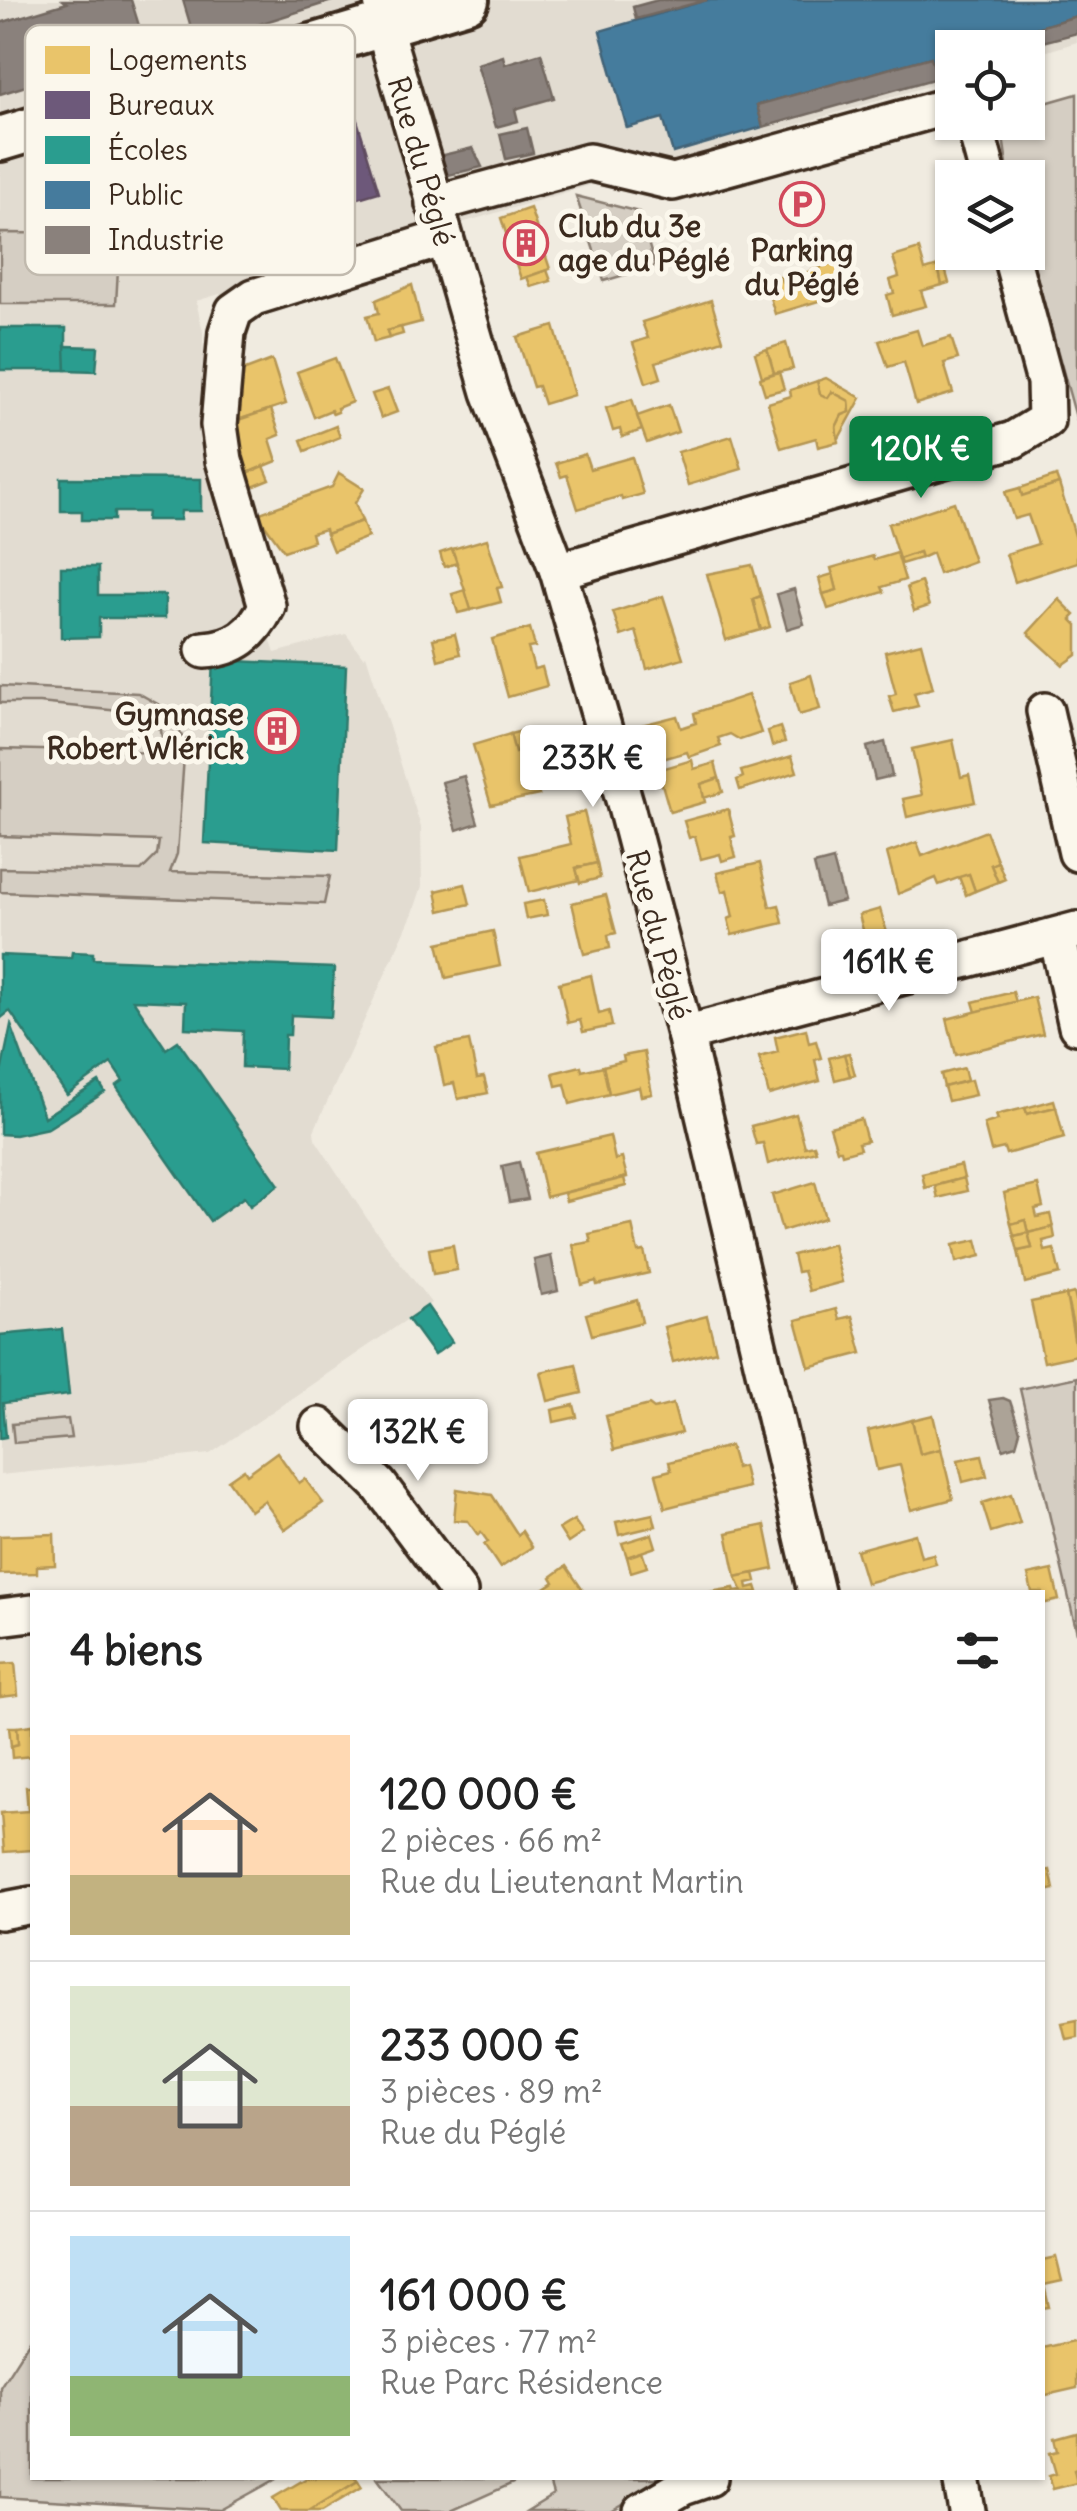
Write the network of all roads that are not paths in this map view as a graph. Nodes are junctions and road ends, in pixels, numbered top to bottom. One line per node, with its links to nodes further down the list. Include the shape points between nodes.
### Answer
1 (466, 0): 2 (main road)
2 (383, 13): 3 (main road); 7 (street, Rue du Péglé)
3 (347, 25)
4 (935, 110): 7 (street, via 673,182 589,162)
5 (25, 131): 6 (main road)
6 (0, 139)
7 (434, 204): 8 (street, Rue du Péglé)
8 (444, 238): 9 (street); 12 (street, Rue du Péglé, via 490,392)
9 (355, 266)
10 (1015, 270): 12 (street, via 1045,382 1046,420 1013,440)
11 (325, 275): 13 (street, via 254,297 234,311 226,332 219,425 224,460 267,606 244,638)
12 (558, 571): 18 (street, Rue du Péglé)
13 (204, 650)
14 (1045, 711): 15 (street)
15 (1077, 853)
16 (1067, 933): 17 (street); 18 (street)
17 (1077, 1026)
18 (684, 1034): 21 (street, Rue du Péglé)
19 (319, 1426): 20 (street, via 379,1485)
20 (457, 1590)
21 (816, 1590)
22 (30, 1613): 23 (street)
23 (0, 1617)
24 (30, 1904): 25 (street)
25 (0, 1911)
26 (703, 2480): 28 (street)
27 (961, 2480): 29 (street)
28 (642, 2511)
29 (968, 2511)

